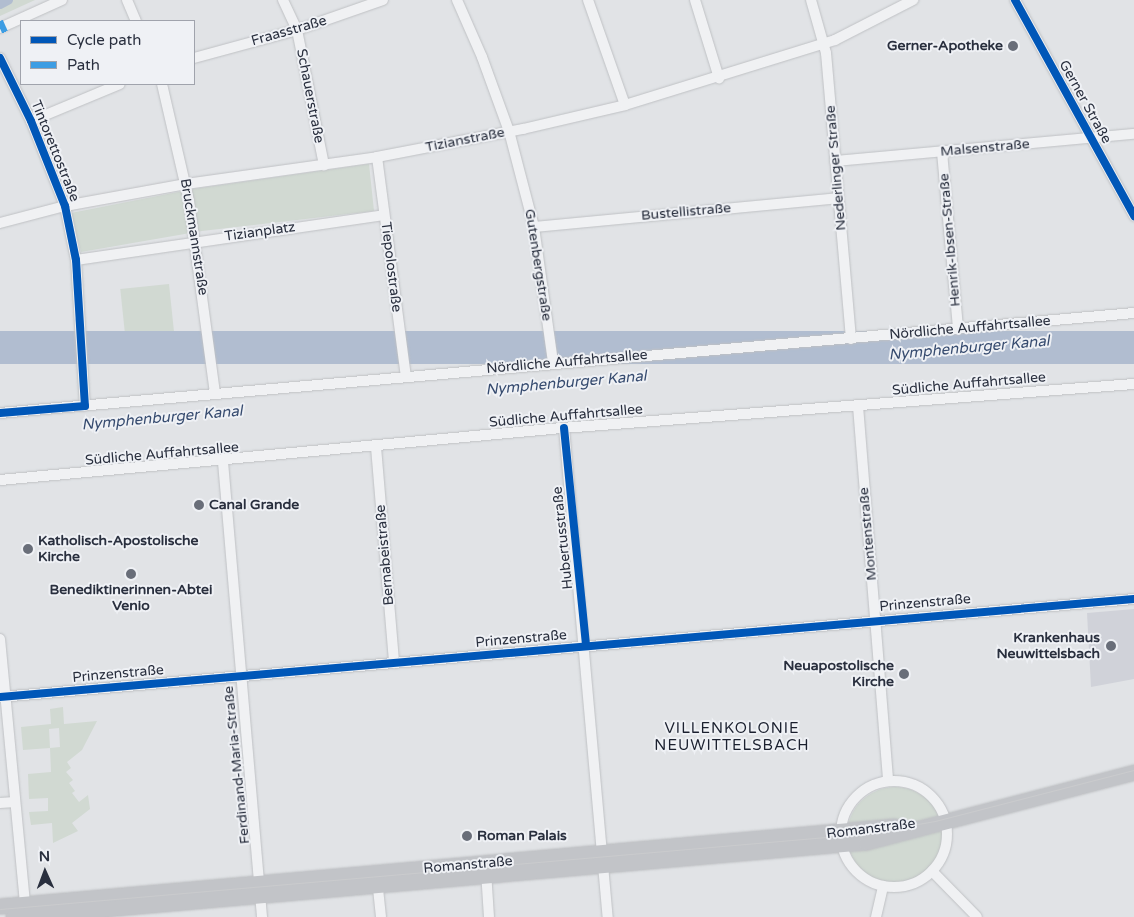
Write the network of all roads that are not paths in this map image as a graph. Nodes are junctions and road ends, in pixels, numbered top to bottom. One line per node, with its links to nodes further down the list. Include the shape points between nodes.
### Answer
1 (62, 0): 12 (street)
2 (127, 0): 11 (street)
3 (283, 0): 13 (street, Schauerstraße)
4 (383, 0): 13 (street, Fraasstraße)
5 (457, 0): 22 (street, Gutenbergstraße)
6 (588, 0): 20 (street)
7 (695, 0): 17 (street)
8 (811, 0): 14 (street, Nederlinger Straße)
9 (913, 0): 14 (street, Tizianstraße)
10 (1015, 0): 24 (street, Gerner Straße)
11 (136, 20)
12 (0, 28)
13 (297, 30): 16 (street, Fraasstraße); 28 (street, Schauerstraße)
14 (823, 44): 17 (street, Tizianstraße); 27 (street, Nederlinger Straße)
15 (0, 58): 21 (street, Tintorettostraße)
16 (195, 58)
17 (719, 78): 20 (street, Tizianstraße)
18 (118, 85): 21 (street)
19 (162, 85): 29 (street, Bruckmannstraße)
20 (625, 105): 22 (street, Tizianstraße)
21 (31, 121): 31 (street, Tintorettostraße)
22 (509, 131): 26 (street, Tizianstraße); 35 (street, Gutenbergstraße)
23 (1134, 134): 24 (street, Malsenstraße)
24 (1091, 138): 25 (street, Malsenstraße); 33 (street, Gerner Straße)
25 (942, 152): 27 (street, Malsenstraße); 39 (street, Henrik-Ibsen-Straße)
26 (377, 157): 28 (street, Tizianstraße); 32 (street, Tiepolostraße)
27 (835, 161): 30 (street, Nederlinger Straße)
28 (324, 165): 29 (street, Tizianstraße)
29 (186, 184): 31 (street, Tizianstraße); 36 (street, Bruckmannstraße)
30 (838, 198): 35 (street, Bustellistraße); 40 (street, Nederlinger Straße)
31 (65, 206): 34 (street, Tizianstraße); 37 (street, Tintorettostraße)
32 (384, 215): 36 (street, Tizianplatz); 42 (street, Tiepolostraße)
33 (1134, 216)
34 (0, 223)
35 (534, 226): 41 (street, Gutenbergstraße)
36 (195, 242): 37 (street, Tizianplatz); 44 (street, Bruckmannstraße)
37 (76, 260): 45 (street, Tintorettostraße)
38 (1134, 313): 39 (street, Nördliche Auffahrtsallee)
39 (958, 329): 40 (street, Nördliche Auffahrtsallee)
40 (851, 339): 41 (street, Nördliche Auffahrtsallee)
41 (553, 362): 42 (street, Nördliche Auffahrtsallee)
42 (406, 377): 44 (street, Nördliche Auffahrtsallee)
43 (1134, 384): 46 (street, Südliche Auffahrtsallee)
44 (215, 393): 45 (street, Nördliche Auffahrtsallee)
45 (85, 406): 47 (street, Nördliche Auffahrtsallee)
46 (858, 406): 48 (street, Südliche Auffahrtsallee); 53 (street, Montenstraße)
47 (0, 413)
48 (564, 428): 49 (street, Südliche Auffahrtsallee); 55 (street, Hubertusstraße)
49 (376, 447): 50 (street, Südliche Auffahrtsallee); 56 (street, Bernabeistraße)
50 (223, 462): 51 (street, Südliche Auffahrtsallee); 57 (street, Ferdinand-Maria-Straße)
51 (0, 480)
52 (1134, 599): 53 (street, Prinzenstraße)
53 (875, 620): 55 (street, Prinzenstraße); 60 (street, Montenstraße)
54 (0, 639): 58 (street)
55 (586, 645): 56 (street, Prinzenstraße); 65 (street, Hubertusstraße)
56 (394, 663): 57 (street, Prinzenstraße)
57 (241, 676): 58 (street, Prinzenstraße); 70 (street, Ferdinand-Maria-Straße)
58 (3, 696): 61 (street)
59 (1134, 772): 63 (main road, Romanstraße)
60 (888, 782): 63 (street, via 907,783 924,790 938,804); 64 (street, via 870,787 854,799 844,816)
61 (15, 802): 62 (street); 71 (street)
62 (0, 803)
63 (940, 822): 64 (main road, Romanstraße); 67 (street, via 946,844)
64 (841, 839): 65 (main road, Romanstraße); 69 (street, via 857,873)
65 (604, 859): 66 (main road, Romanstraße); 78 (street, Hubertusstraße)
66 (486, 870): 68 (main road, Romanstraße); 77 (street)
67 (932, 871): 69 (street, via 910,885); 80 (street)
68 (377, 879): 70 (main road, Romanstraße); 76 (street)
69 (883, 886): 79 (street)
70 (262, 889): 71 (main road, Romanstraße); 73 (main road, Romanstraße); 75 (street, Ferdinand-Maria-Straße)
71 (25, 904): 72 (main road, Romanstraße); 73 (street)
72 (0, 906)
73 (37, 916): 74 (main road, Romanstraße)
74 (13, 917)
75 (262, 917)
76 (381, 917)
77 (489, 917)
78 (608, 917)
79 (876, 917)
80 (977, 917)

